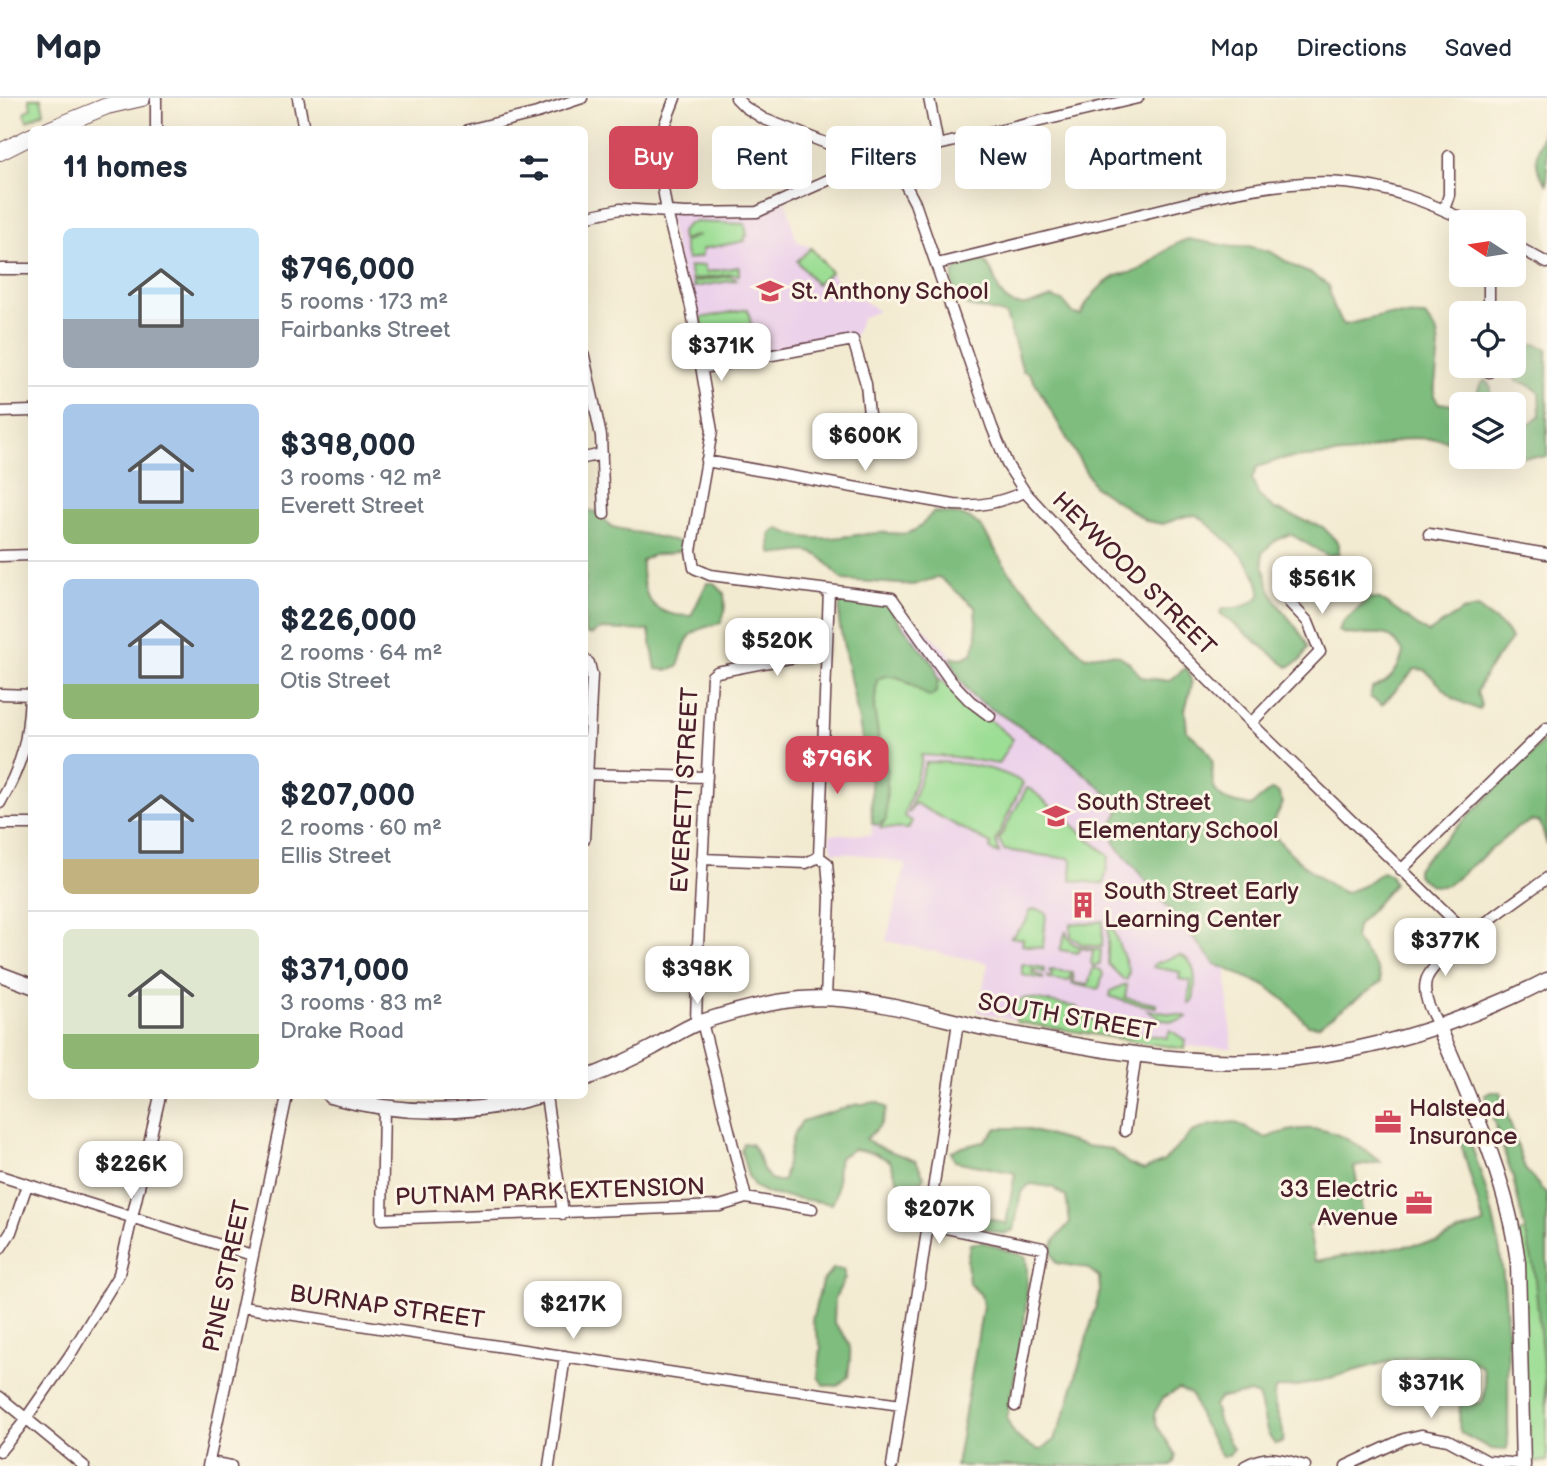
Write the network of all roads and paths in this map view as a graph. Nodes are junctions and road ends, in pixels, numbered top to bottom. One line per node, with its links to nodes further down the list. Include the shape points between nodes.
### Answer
1 (142, 98): 9 (highway)
2 (156, 98): 11 (street)
3 (298, 98): 12 (street)
4 (582, 98): 13 (street)
5 (676, 98): 23 (street, via 657,153)
6 (736, 98): 16 (street, via 764,119)
7 (929, 98): 14 (street)
8 (1138, 98): 17 (street)
9 (106, 102): 10 (highway)
10 (56, 126)
11 (156, 126)
12 (303, 126)
13 (493, 126)
14 (934, 126)
15 (28, 138): 18 (highway)
16 (826, 143)
17 (941, 144)
18 (0, 152)
19 (1449, 156): 22 (street, via 1449,195)
20 (826, 181): 23 (street, via 757,212)
21 (908, 189): 28 (street, HEYWOOD STREET)
22 (1444, 210): 24 (street); 28 (street, via 1408,194 1369,185 1303,182 1220,195)
23 (667, 212): 25 (street, via 620,209); 31 (street)
24 (1449, 212)
25 (588, 215)
26 (1526, 252): 27 (street)
27 (1547, 263)
28 (937, 264): 39 (street, HEYWOOD STREET, via 992,427 1008,466)
29 (0, 269): 30 (street)
30 (28, 269)
31 (702, 368): 35 (street, via 853,340 868,394); 38 (street, via 712,431)
32 (588, 374): 36 (street)
33 (28, 411): 34 (street)
34 (0, 412)
35 (870, 425)
36 (602, 454): 37 (street); 40 (street)
37 (588, 457)
38 (706, 461): 39 (street, via 954,505 997,503); 45 (street, via 691,551 694,566 710,575)
39 (1026, 492): 52 (street, HEYWOOD STREET)
40 (604, 514)
41 (1429, 534): 42 (street)
42 (1547, 554)
43 (28, 555): 44 (street)
44 (0, 556)
45 (829, 590): 47 (street); 51 (street, via 894,599 950,680)
46 (1289, 602): 52 (street, via 1308,622 1320,652)
47 (826, 651): 57 (street, EVERETT STREET, via 714,674); 61 (street)
48 (588, 665): 55 (street, via 592,675)
49 (0, 694): 50 (street)
50 (28, 695)
51 (990, 716)
52 (1251, 723): 63 (street, HEYWOOD STREET)
53 (28, 726): 58 (street, via 16,776)
54 (1547, 728): 63 (street)
55 (588, 741)
56 (588, 774): 57 (street)
57 (708, 777): 62 (street, EVERETT STREET)
58 (0, 803)
59 (0, 824): 60 (street)
60 (28, 824)
61 (819, 857): 62 (street, via 806,863); 69 (street, via 827,863 830,897)
62 (702, 859): 71 (street, EVERETT STREET)
63 (1401, 870): 65 (street, HEYWOOD STREET)
64 (1547, 878): 65 (street)
65 (1470, 936): 72 (street, via 1427,977 1425,995)
66 (0, 974): 68 (main road)
67 (1547, 980): 72 (main road, SOUTH STREET)
68 (28, 984)
69 (826, 998): 70 (main road, SOUTH STREET); 71 (main road, SOUTH STREET, via 765,1003)
70 (958, 1022): 73 (main road, SOUTH STREET); 88 (street)
71 (699, 1023): 74 (main road, SOUTH STREET); 84 (street, EVERETT STREET)
72 (1439, 1027): 73 (main road, SOUTH STREET, via 1383,1044 1265,1060); 99 (main road, via 1496,1168 1514,1234)
73 (1136, 1054): 81 (street)
74 (588, 1077)
75 (159, 1099): 87 (street)
76 (286, 1099): 90 (street, PINE STREET)
77 (345, 1099): 80 (main road)
78 (529, 1099): 80 (main road, via 476,1109)
79 (546, 1099): 86 (street)
80 (384, 1107): 86 (street, PUTNAM PARK EXTENSION, via 382,1219)
81 (1125, 1131)
82 (0, 1176): 83 (street)
83 (27, 1185): 87 (street); 89 (street, via 11,1233)
84 (746, 1198): 85 (street); 86 (street, PUTNAM PARK EXTENSION, via 720,1206)
85 (812, 1209)
86 (563, 1214)
87 (132, 1219): 90 (street); 96 (street, via 117,1278)
88 (926, 1224): 94 (street); 95 (street, via 1043,1248)
89 (0, 1249)
90 (252, 1255): 91 (street, PINE STREET)
91 (242, 1307): 92 (street, BURNAP STREET); 98 (street, PINE STREET)
92 (565, 1356): 94 (street, BURNAP STREET); 102 (street)
93 (0, 1397): 96 (street)
94 (901, 1405): 103 (street)
95 (1016, 1406)
96 (26, 1418): 97 (street); 100 (street)
97 (0, 1451)
98 (208, 1464): 101 (street)
99 (1523, 1465): 106 (street, via 1487,1461 1448,1440 1420,1435)
100 (84, 1466)
101 (231, 1466)
102 (549, 1466)
103 (892, 1466)
104 (1245, 1466): 105 (street, via 1269,1457)
105 (1305, 1466)
106 (1346, 1466)

